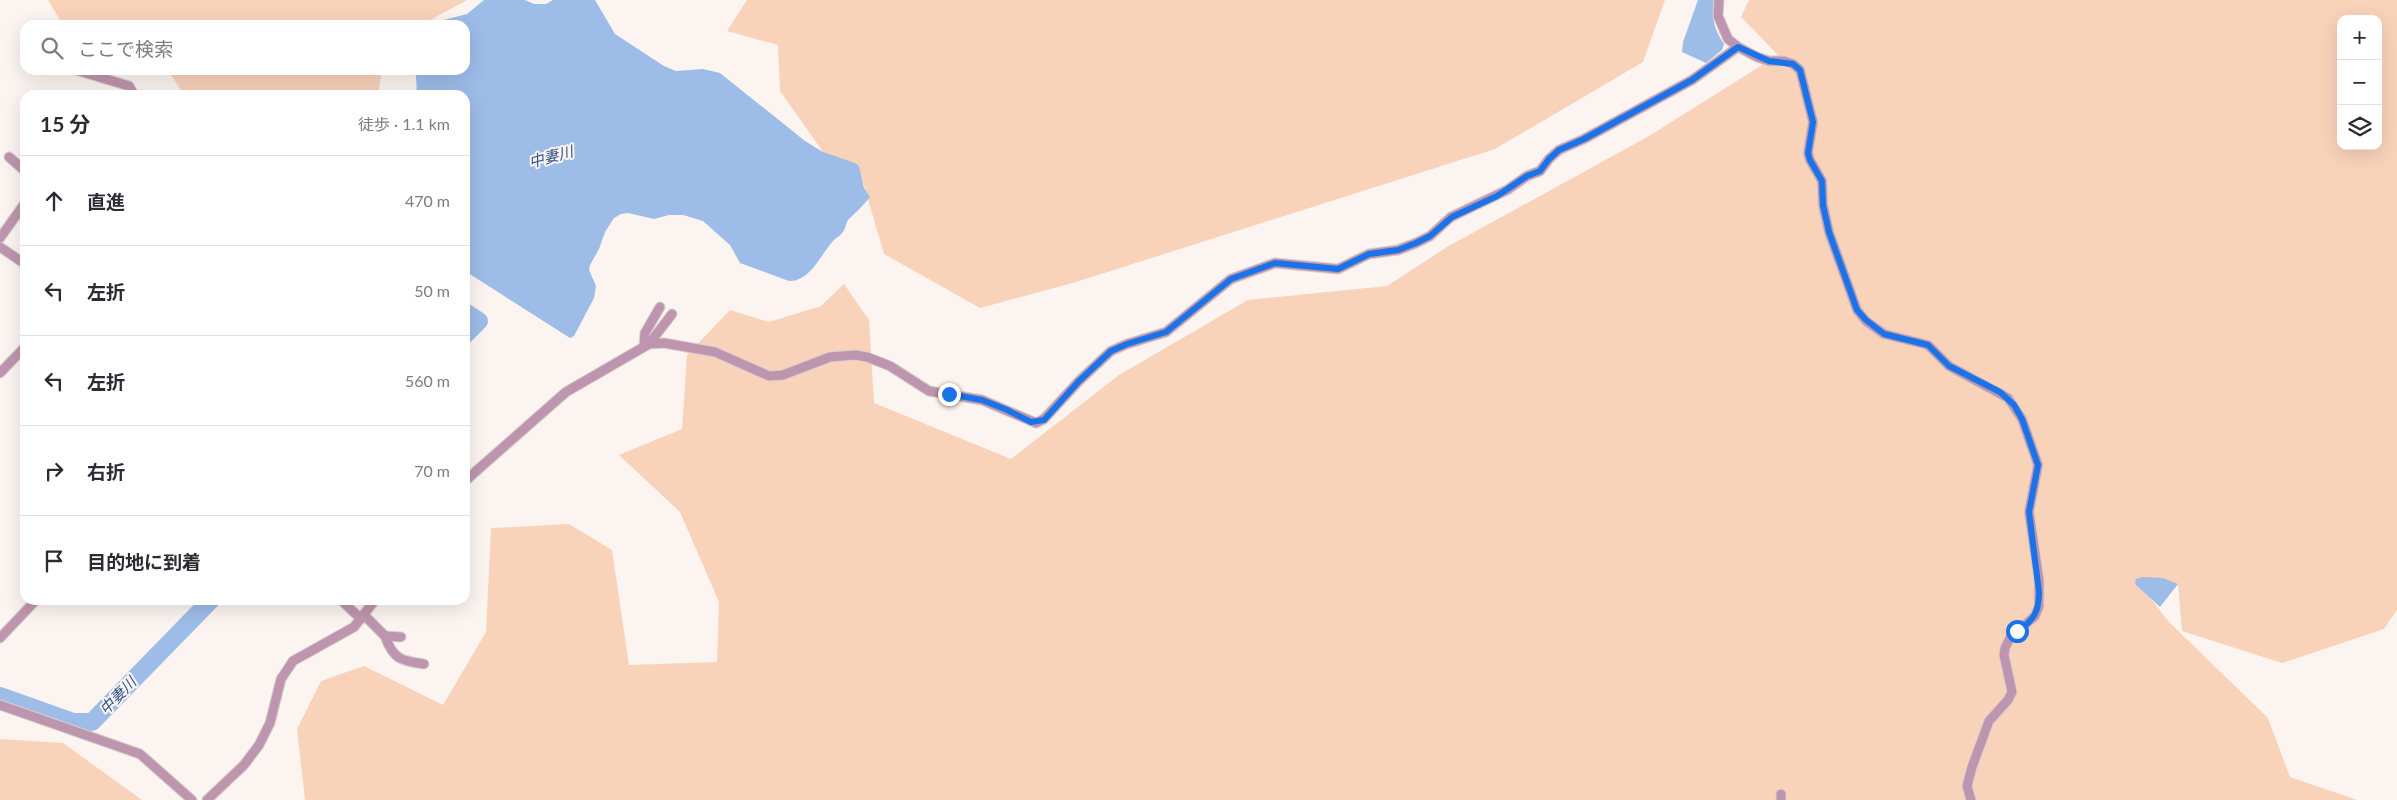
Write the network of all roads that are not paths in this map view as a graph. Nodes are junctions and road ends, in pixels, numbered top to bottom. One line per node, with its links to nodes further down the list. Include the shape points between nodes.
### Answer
1 (1719, 0): 2 (street, via 1718,16 1722,28)
2 (1738, 47): 13 (street, via 1692,80 1559,150 1540,171 1457,214 1416,243 1398,250 1369,254 1338,269 1275,263 1231,279 1166,332 1111,351 1044,420 1036,423 982,400 929,390 890,366 867,357 830,357 782,375 769,376 715,352 664,343); 28 (street, via 1769,61 1793,64 1800,70 1813,122 1808,153 1822,181 1829,232 1857,310 1884,334 1928,345 1949,366 2008,398 2022,419 2038,465 2029,512 2039,580 2039,606 2035,616 2010,638 2005,648 2012,692 1990,721 1972,766 1967,786)
3 (92, 75): 4 (street, via 128,86)
4 (131, 90)
5 (9, 157): 6 (street)
6 (20, 167)
7 (20, 210): 8 (street)
8 (0, 238)
9 (1, 251): 10 (street)
10 (20, 261)
11 (660, 307): 13 (street, via 644,333)
12 (672, 314): 13 (street)
13 (647, 345): 16 (street, via 566,392)
14 (20, 352): 15 (street)
15 (0, 373)
16 (470, 477)
17 (31, 605): 23 (street)
18 (347, 605): 20 (street)
19 (371, 605): 20 (street)
20 (363, 617): 21 (street); 27 (street, via 354,627 293,662 281,679 270,723 259,745 244,765)
21 (384, 636): 22 (street); 24 (street, via 397,657)
22 (401, 637)
23 (0, 638)
24 (424, 664)
25 (0, 705): 26 (street, via 140,754)
26 (192, 800)
27 (207, 800)
28 (1971, 800)

